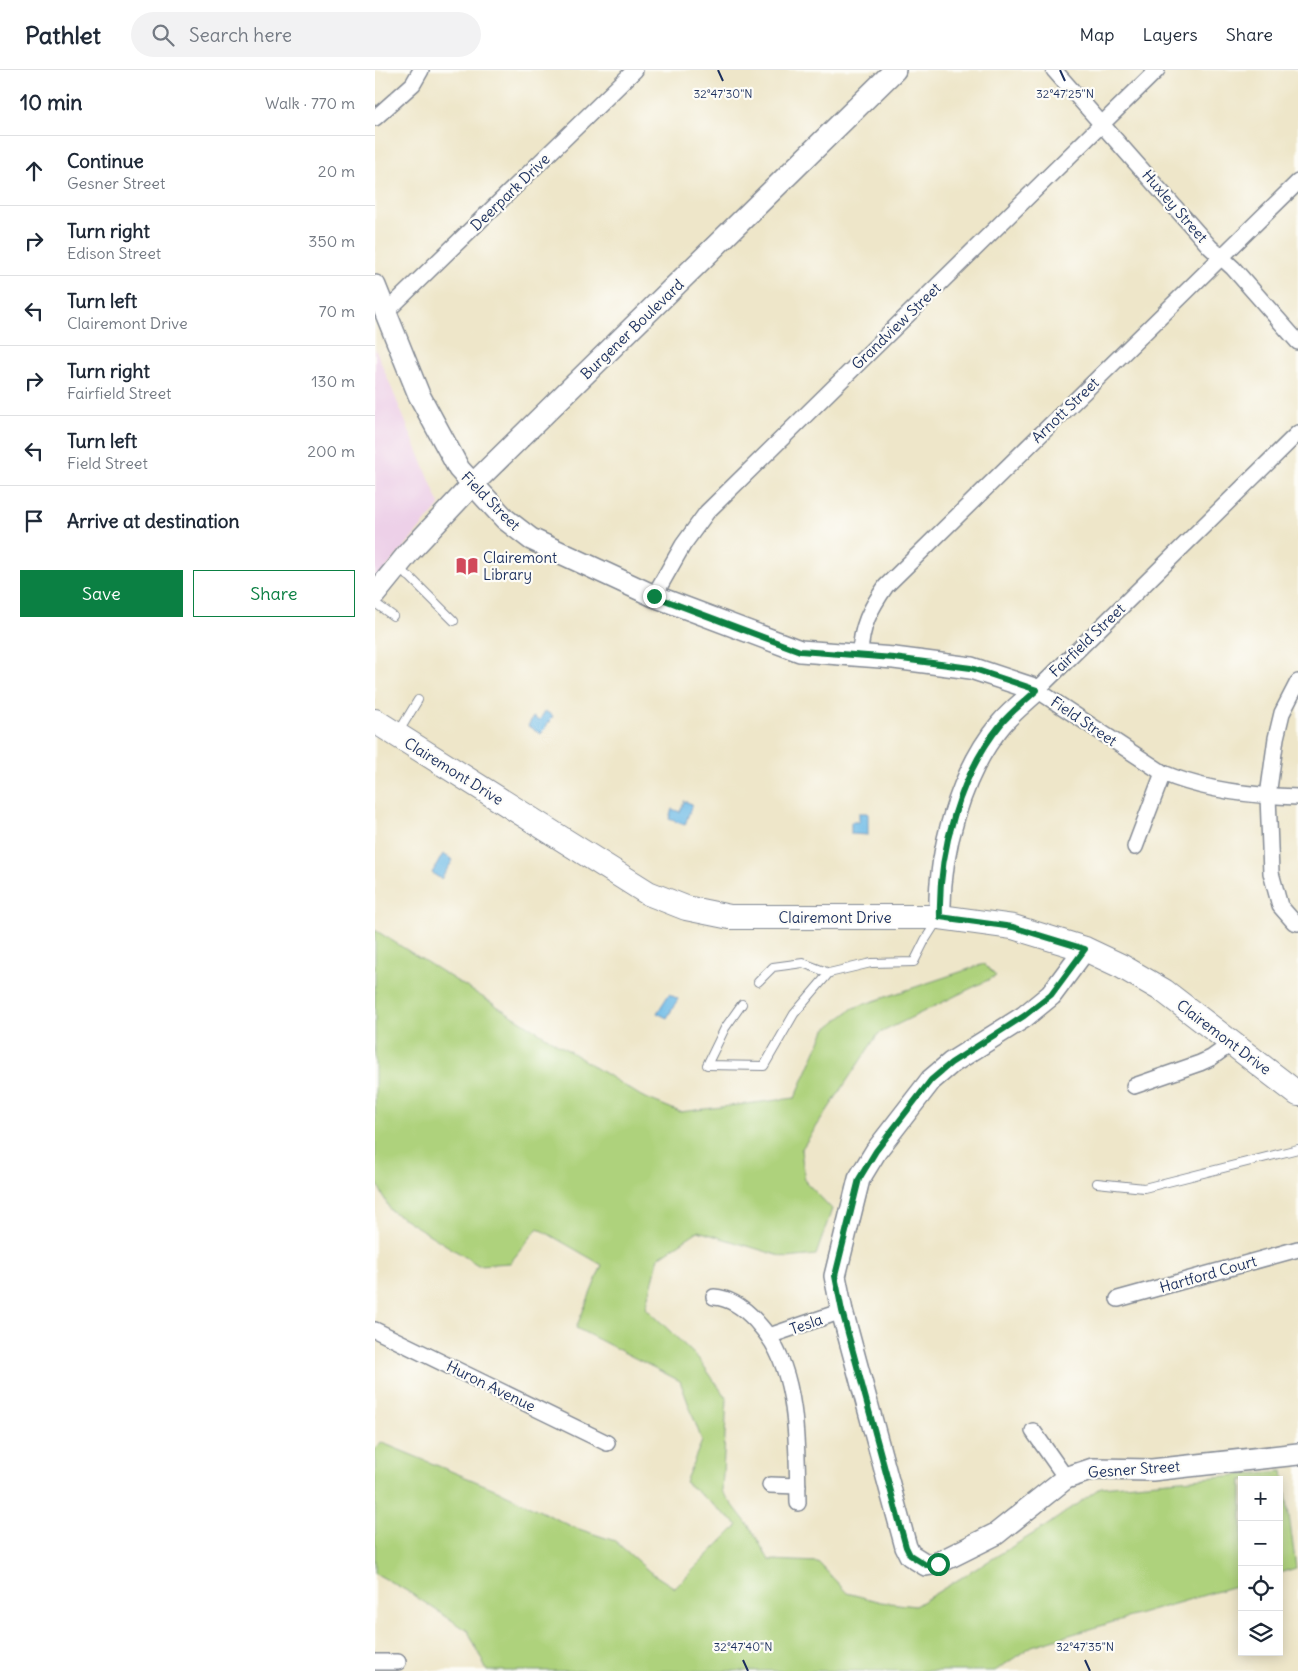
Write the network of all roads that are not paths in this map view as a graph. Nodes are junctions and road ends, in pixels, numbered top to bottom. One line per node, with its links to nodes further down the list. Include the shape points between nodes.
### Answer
1 (421, 70): 6 (street, via 413,84)
2 (635, 70): 11 (street, Deerpark Drive)
3 (895, 70): 14 (street, Burgener Boulevard)
4 (1054, 70): 7 (street, Huxley Street)
5 (1157, 70): 7 (street, Grandview Street)
6 (375, 118)
7 (1102, 124): 9 (street, Huxley Street); 17 (street, Grandview Street, via 707,512 683,545)
8 (1298, 182): 9 (street, Arnott Street)
9 (1221, 257): 12 (street, Huxley Street); 21 (street, Arnott Street, via 886,586 870,608 861,640)
10 (375, 286): 11 (street, Field Street)
11 (385, 313): 14 (street, Field Street, via 419,396 459,469)
12 (1298, 342)
13 (1298, 433): 23 (street, Fairfield Street)
14 (473, 484): 15 (street, Burgener Boulevard); 17 (street, Field Street, via 505,519 531,539)
15 (395, 568): 16 (street, Burgener Boulevard); 20 (lane, via 410,577)
16 (375, 594)
17 (654, 596): 21 (street, Field Street, via 800,651)
18 (375, 603): 19 (lane)
19 (393, 616)
20 (454, 621)
21 (861, 655): 23 (street, Field Street, via 971,668)
22 (1298, 682): 28 (street, via 1282,713)
23 (1037, 690): 27 (street, Field Street); 31 (street, Fairfield Street, via 1001,724 964,788 947,842 939,891)
24 (418, 700): 26 (lane)
25 (375, 721): 26 (main road, Clairemont Drive)
26 (397, 735): 31 (main road, Clairemont Drive, via 648,893 686,908 731,916)
27 (1163, 773): 28 (street, Field Street, via 1207,788); 30 (street)
28 (1268, 796): 29 (street, Field Street); 32 (street, via 1271,873 1280,906)
29 (1298, 797)
30 (1135, 847)
31 (940, 917): 33 (main road, Clairemont Drive, via 1013,927); 34 (lane, via 914,962 871,963)
32 (1298, 923)
33 (1085, 949): 37 (main road, Clairemont Drive, via 1164,991); 45 (street, via 1051,995 931,1080 876,1151 859,1179 835,1276)
34 (829, 973): 35 (lane, via 803,963 773,966); 36 (lane, via 794,1014 764,1066 707,1066 725,1028)
35 (758, 982)
36 (742, 1004)
37 (1232, 1043): 38 (street, via 1211,1058); 39 (main road, Clairemont Drive)
38 (1134, 1086)
39 (1298, 1094)
40 (1298, 1148): 41 (lane, via 1144,1188)
41 (1097, 1183)
42 (1298, 1249): 44 (street, Hartford Court)
43 (714, 1297): 47 (street, via 724,1298 747,1311)
44 (1117, 1299)
45 (842, 1311): 47 (street, Tesla); 51 (street, Gesner Street, via 910,1555 926,1565 938,1564 996,1534)
46 (375, 1330): 49 (street, Huron Avenue)
47 (769, 1336): 53 (street, via 789,1386 796,1433)
48 (1033, 1431): 51 (street)
49 (607, 1443)
50 (1298, 1454): 51 (street, Gesner Street, via 1152,1470 1093,1469)
51 (1066, 1478)
52 (769, 1485): 53 (street)
53 (798, 1486): 54 (street)
54 (798, 1503)
55 (375, 1662): 56 (street)
56 (399, 1662)

